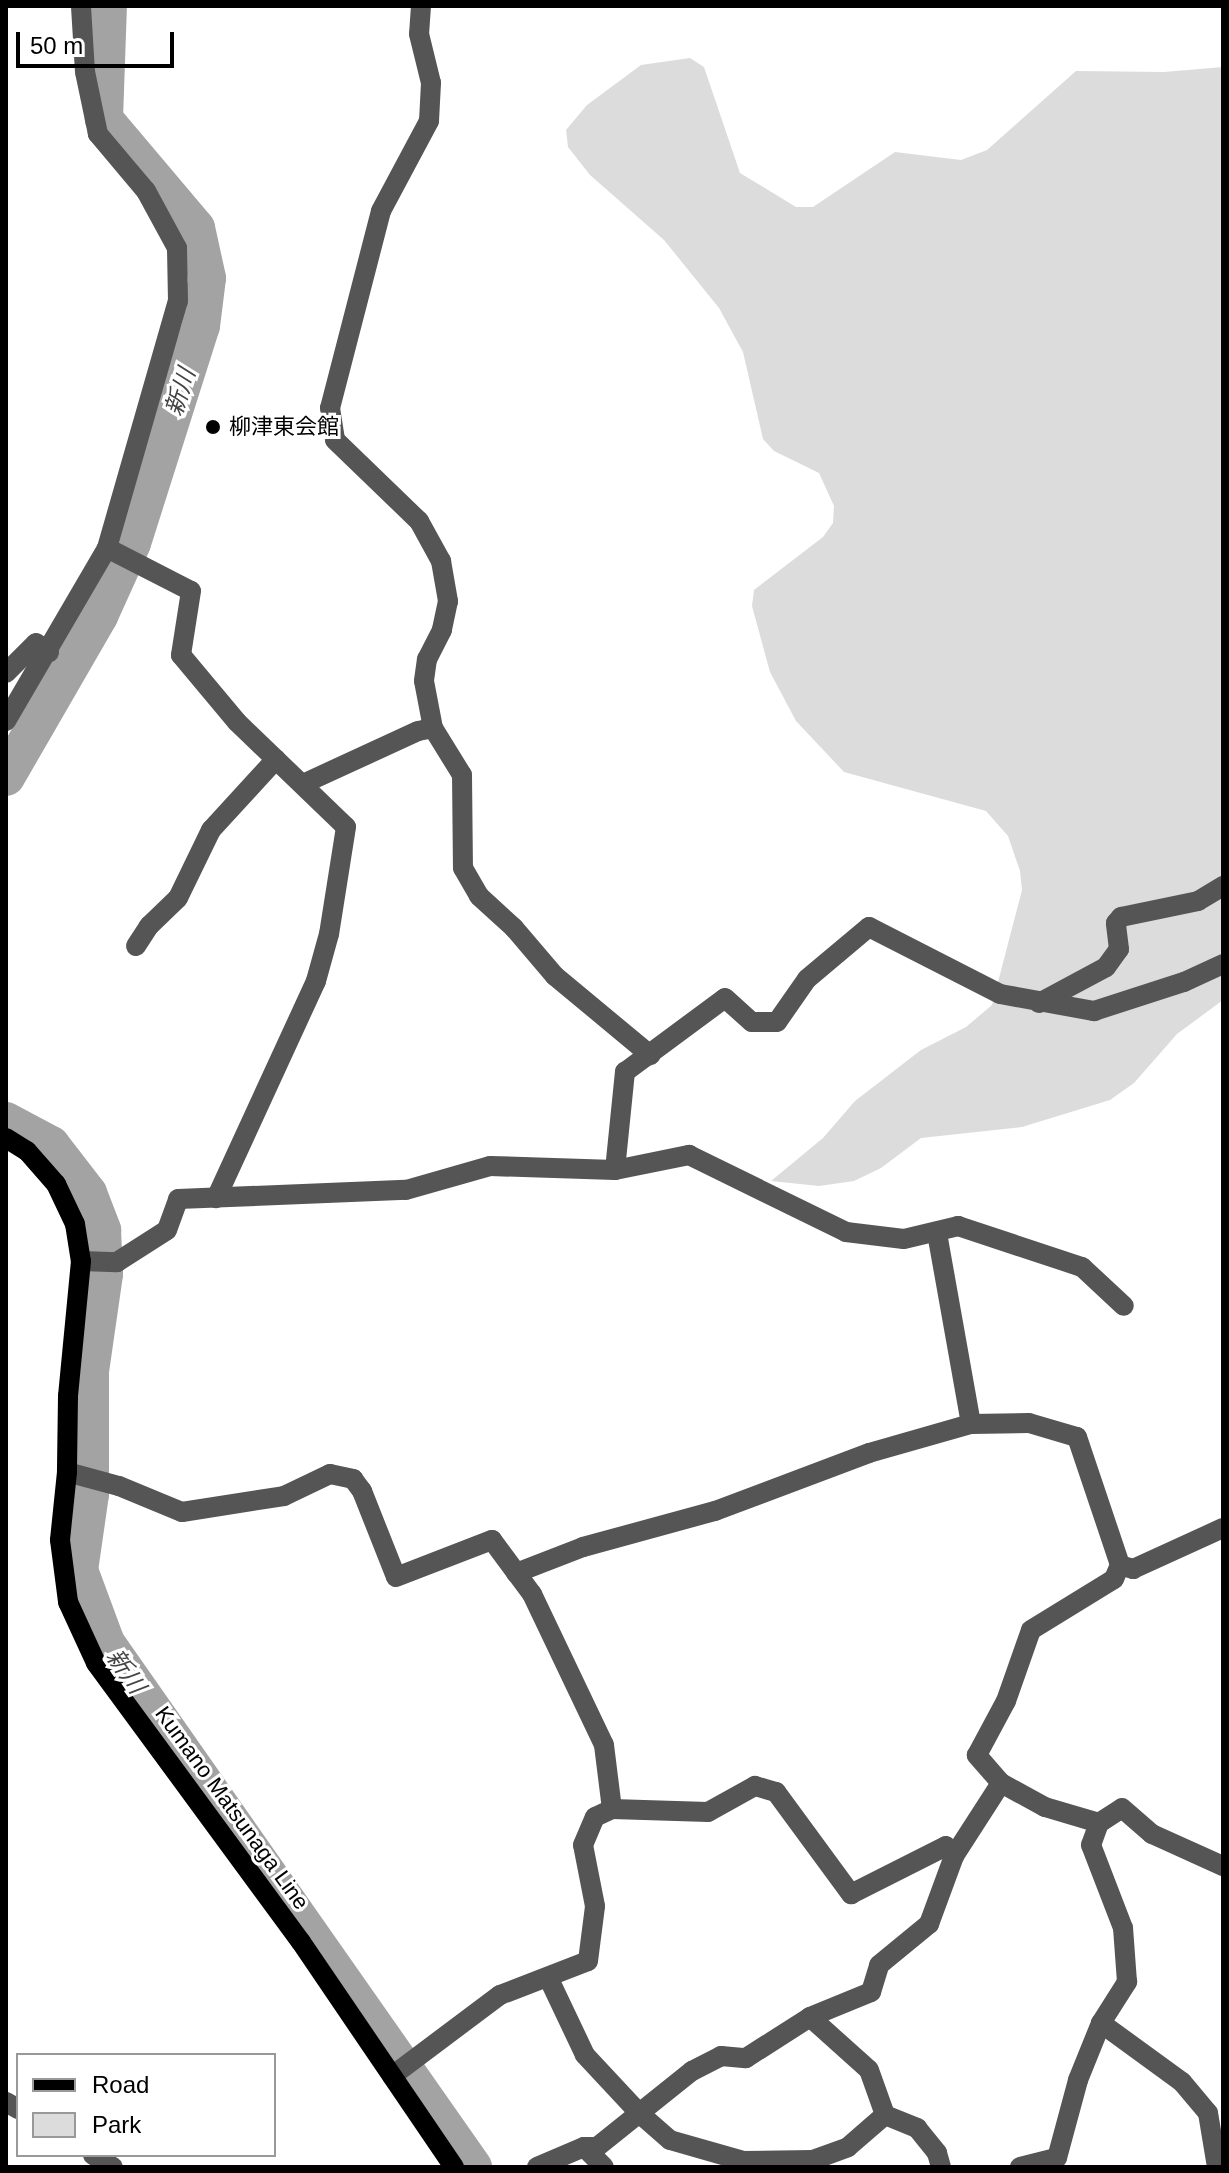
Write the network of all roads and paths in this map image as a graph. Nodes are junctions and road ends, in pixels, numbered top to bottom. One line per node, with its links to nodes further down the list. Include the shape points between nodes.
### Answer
1 (81, 6): 3 (street, via 85,72 98,134 146,191 177,248 178,301)
2 (421, 6): 7 (street, via 419,34 431,83 429,121 381,211 330,408 335,440 419,521 441,561 448,601 424,681)
3 (107, 548): 4 (street); 8 (street, via 191,591 181,655)
4 (49, 652): 5 (street, via 36,643); 6 (street)
5 (6, 673)
6 (6, 721)
7 (433, 728): 9 (street); 14 (street, via 462,775 463,868 479,896 555,976)
8 (276, 759): 9 (street); 11 (street, via 211,830 178,898)
9 (305, 783): 17 (street, via 346,827 329,934 316,981)
10 (1223, 886): 13 (street, via 1198,901 1121,917 1116,923 1119,949 1106,967)
11 (136, 946)
12 (1223, 964): 13 (street, via 1094,1011)
13 (1039, 1003): 14 (street, via 1000,994 869,927 807,979 777,1022 752,1022 725,998)
14 (650, 1055): 16 (street, via 625,1072)
15 (6, 1138): 19 (main road, Kumano Matsunaga Line, via 27,1151 56,1184 75,1224)
16 (615, 1170): 17 (street, via 490,1166 406,1190); 18 (street, via 689,1155 846,1232 904,1239)
17 (216, 1198): 19 (street, via 178,1199 167,1230 117,1262)
18 (937, 1233): 20 (street, via 958,1226 1082,1267); 21 (street)
19 (81, 1261): 22 (main road, Kumano Matsunaga Line, via 68,1396)
20 (1124, 1306)
21 (971, 1424): 24 (street, via 1029,1423 1077,1437); 25 (street, via 869,1453 715,1511 583,1547)
22 (67, 1472): 25 (street, via 182,1512 284,1496 330,1474 353,1479 396,1577 492,1540); 34 (main road, Kumano Matsunaga Line, via 60,1540 68,1602 96,1663 301,1942)
23 (1223, 1528): 24 (street, via 1133,1569)
24 (1120, 1565): 26 (street, via 1114,1579 1031,1630 1006,1701 977,1755)
25 (516, 1573): 27 (street, via 532,1594 604,1745)
26 (1001, 1783): 28 (street, via 1045,1807); 29 (street)
27 (612, 1809): 29 (street, via 708,1812 755,1786 776,1792 851,1894 946,1846); 31 (street, via 595,1817 583,1845 595,1906 588,1961)
28 (1099, 1823): 30 (street, via 1122,1808 1152,1834); 33 (street, via 1091,1845 1123,1928 1127,1982)
29 (954, 1856): 32 (street, via 929,1924 879,1965 871,1992)
30 (1223, 1866)
31 (548, 1977): 34 (street, via 500,1995); 35 (street, via 585,2055)
32 (810, 2017): 35 (street, via 746,2058 721,2056 692,2071); 36 (street, via 869,2070)
33 (1101, 2023): 42 (street, via 1078,2080 1057,2158); 43 (street, via 1182,2082 1208,2113)
34 (392, 2076): 38 (main road, Kumano Matsunaga Line)
35 (639, 2113): 36 (street, via 670,2140 743,2161 813,2160 848,2147); 37 (street, via 597,2147)
36 (885, 2115): 41 (street, via 917,2128)
37 (584, 2147): 39 (street); 40 (street)
38 (454, 2167)
39 (537, 2167)
40 (604, 2167)
41 (941, 2167)
42 (1020, 2167)
43 (1217, 2167)

